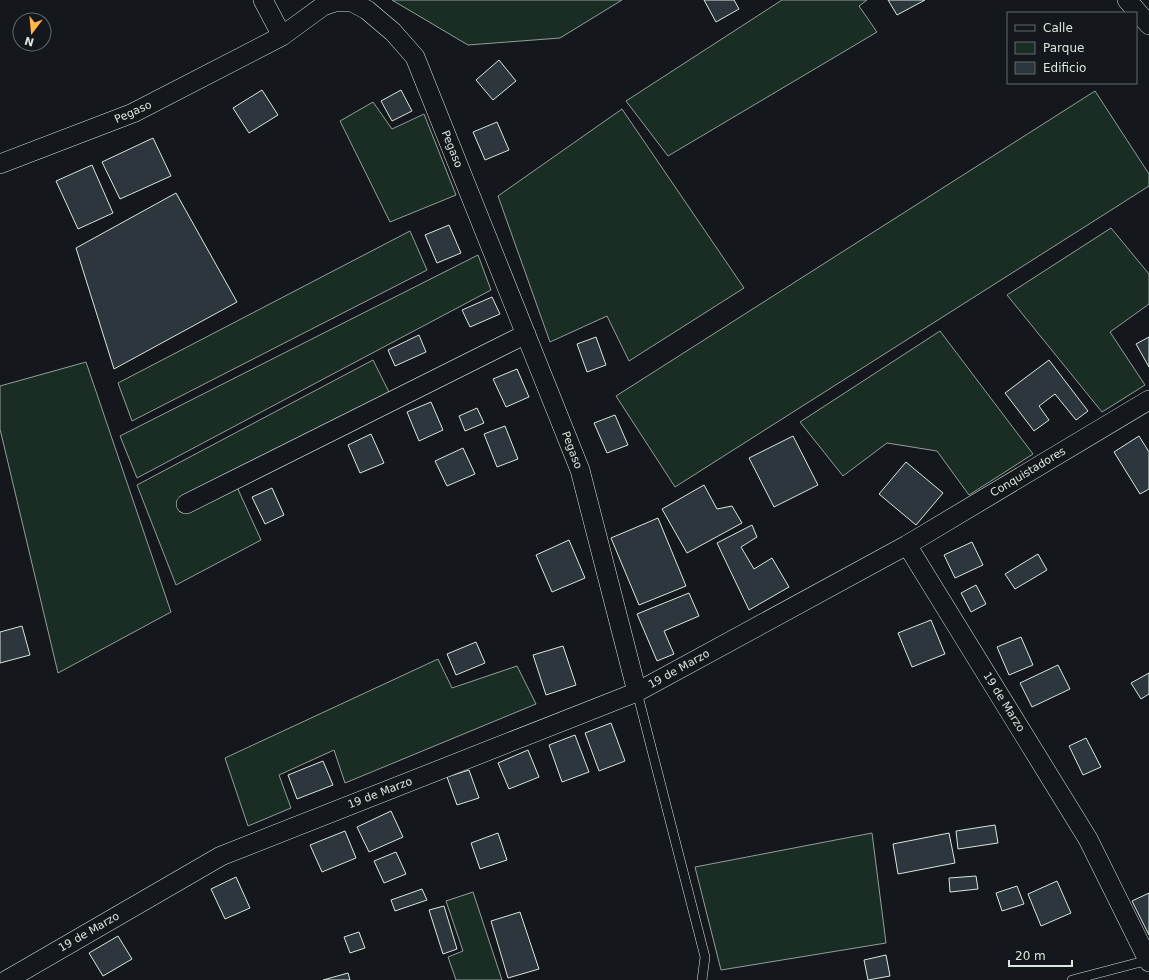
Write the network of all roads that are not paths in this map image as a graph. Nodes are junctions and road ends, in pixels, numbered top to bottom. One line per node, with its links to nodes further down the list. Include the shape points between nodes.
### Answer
1 (263, 0): 4 (street)
2 (1127, 0): 3 (street)
3 (1149, 25)
4 (282, 36): 5 (street, Pegaso, via 133,113); 6 (street, Pegaso, via 323,6 335,2 352,2 367,10 393,32 416,57)
5 (0, 164)
6 (526, 334): 8 (street); 10 (street, Pegaso, via 580,470)
7 (1149, 400): 9 (street, Conquistadores)
8 (186, 504)
9 (907, 545): 10 (street, 19 de Marzo); 11 (street, 19 de Marzo, via 1088,839)
10 (637, 692): 12 (street, 19 de Marzo, via 221,856); 13 (lane, via 705,957)
11 (1148, 961): 14 (lane)
12 (7, 980)
13 (702, 980)
14 (1072, 980)

